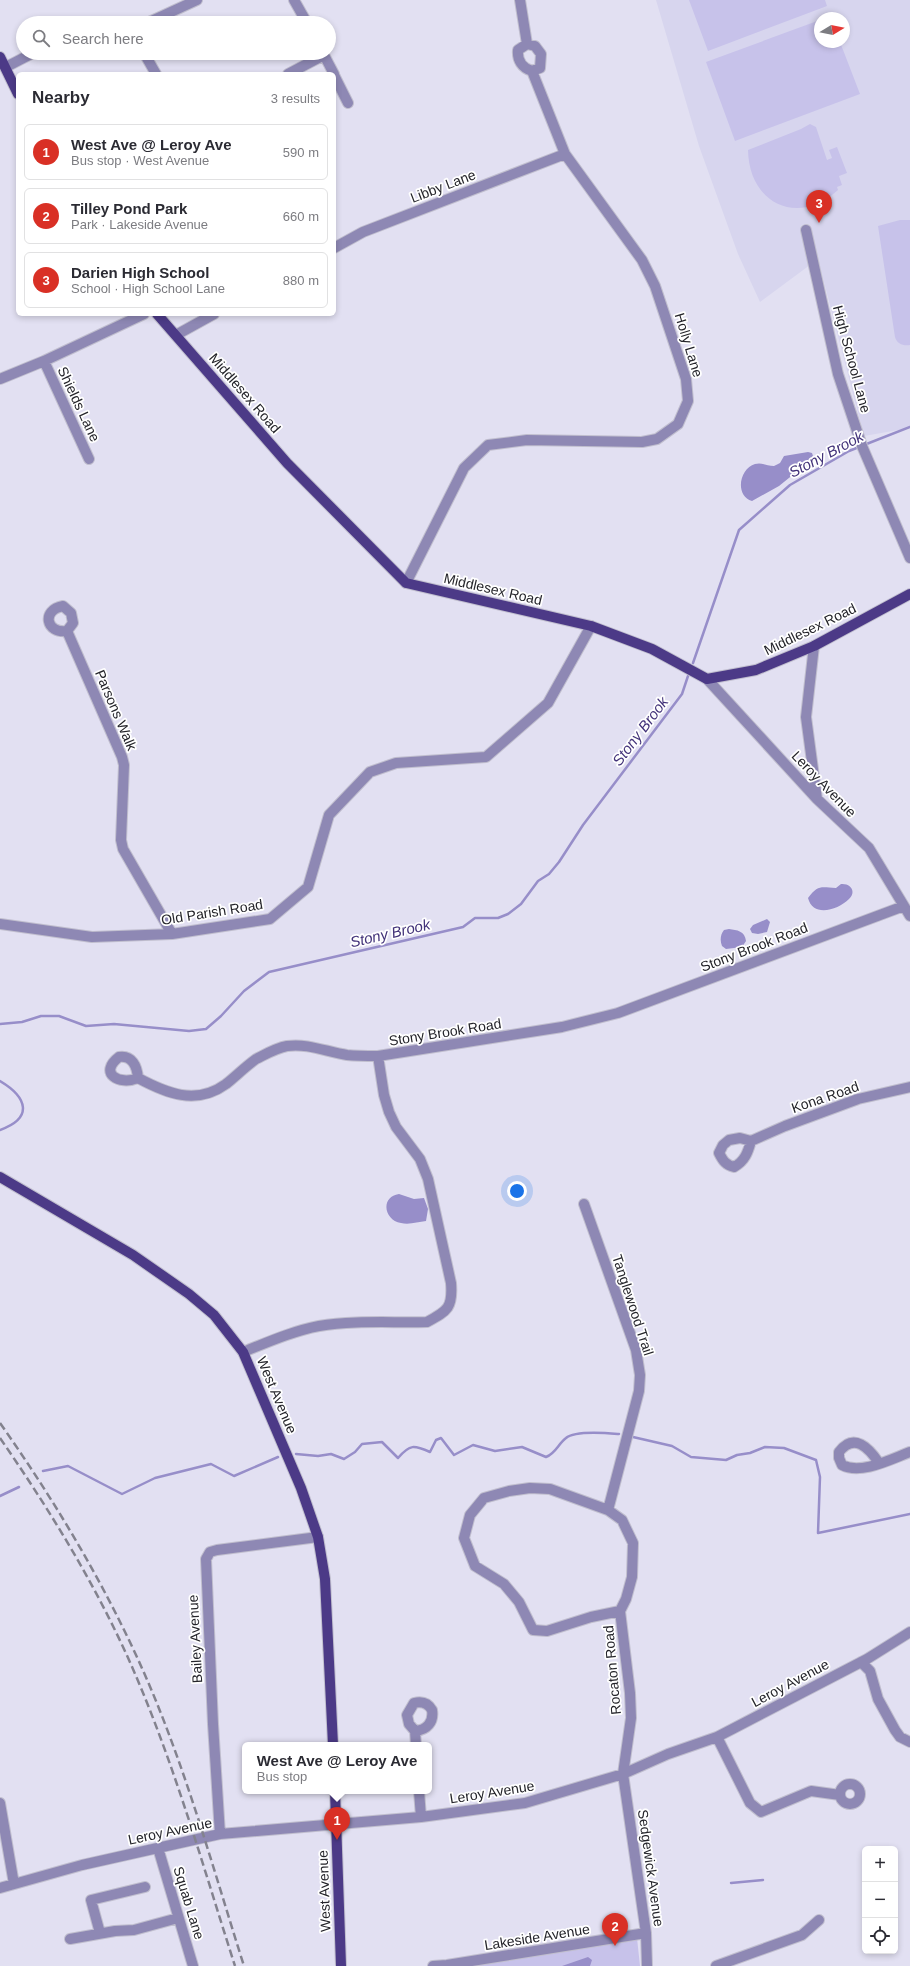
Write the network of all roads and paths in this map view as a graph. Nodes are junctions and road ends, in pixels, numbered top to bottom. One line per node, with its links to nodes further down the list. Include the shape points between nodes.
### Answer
1 (196, 0): 4 (street)
2 (294, 0): 5 (street)
3 (520, 0): 6 (street)
4 (162, 16)
5 (303, 16)
6 (527, 44): 13 (street, Holly Lane, via 518,50 518,59 524,68); 13 (street, via 535,46 541,54 540,68)
7 (0, 57): 12 (main road)
8 (20, 60): 12 (street)
9 (148, 60): 14 (street)
10 (312, 60): 15 (street)
11 (326, 60): 16 (street)
12 (3, 69): 18 (main road)
13 (532, 71): 20 (street, Holly Lane)
14 (155, 72)
15 (292, 72)
16 (333, 72)
17 (336, 78): 19 (street)
18 (16, 91)
19 (348, 103)
20 (565, 154): 22 (street, Libby Lane, via 364,232); 31 (street, Holly Lane, via 642,260 655,286 686,379 688,401 678,424 657,440 528,440 488,445 464,468)
21 (806, 230): 30 (street, High School Lane, via 838,374 862,446)
22 (336, 247)
23 (140, 316): 27 (street)
24 (159, 316): 26 (main road, Middlesex Road)
25 (210, 316): 26 (street)
26 (176, 335): 31 (main road, Middlesex Road, via 287,463)
27 (44, 361): 28 (street); 29 (street, Shields Lane)
28 (0, 379)
29 (89, 459)
30 (910, 558)
31 (406, 583): 33 (main road, Middlesex Road)
32 (910, 594): 35 (main road, Middlesex Road)
33 (591, 626): 36 (main road, Middlesex Road, via 652,649); 41 (street, Old Parish Road, via 548,703 486,757 396,763 370,772 329,815 308,887 270,920)
34 (67, 631): 41 (street, Parsons Walk, via 123,761 120,840)
35 (814, 646): 36 (main road, Middlesex Road, via 756,670); 37 (street, via 806,717)
36 (707, 679): 37 (street, Leroy Avenue)
37 (817, 799): 38 (street, Leroy Avenue, via 869,848)
38 (904, 906): 39 (street, Leroy Avenue); 42 (street, Stony Brook Road, via 618,1013 540,1031)
39 (910, 916)
40 (0, 924): 41 (street, Old Parish Road, via 92,937)
41 (172, 934)
42 (378, 1056): 43 (street, via 286,1046 260,1057 226,1084 206,1095 196,1097 175,1095 157,1089); 48 (street, Stony Brook Road, via 389,1112 396,1128 420,1159 428,1179 451,1283 452,1299 443,1312 427,1322 319,1326 287,1334)
43 (138, 1078)
44 (910, 1087): 45 (street, Kona Road, via 858,1099)
45 (751, 1140)
46 (0, 1177): 48 (main road, West Avenue, via 133,1255 189,1294 214,1315)
47 (584, 1204): 51 (street, Tanglewood Trail, via 636,1350 639,1371 639,1391)
48 (243, 1352): 52 (main road, West Avenue, via 301,1488)
49 (910, 1452): 50 (street)
50 (879, 1463)
51 (608, 1510): 53 (street, Rocaton Road, via 622,1520 633,1543 632,1577); 53 (street, Rocaton Road, via 550,1489 509,1491 484,1498 470,1515 464,1538 475,1566 504,1584 519,1602 533,1630 547,1631)
52 (318, 1537): 58 (main road, West Avenue, via 325,1579); 68 (street, Bailey Avenue, via 217,1550 210,1552 206,1559)
53 (620, 1611): 61 (street, Rocaton Road, via 631,1712)
54 (910, 1632): 55 (street, Leroy Avenue)
55 (861, 1662): 57 (street, Leroy Avenue); 60 (street, via 870,1670 878,1699 895,1730 900,1737)
56 (415, 1731): 59 (street)
57 (717, 1737): 61 (street, Leroy Avenue, via 668,1754); 64 (street, via 750,1803 761,1812 811,1791)
58 (333, 1742)
59 (416, 1742)
60 (910, 1742)
61 (623, 1774): 66 (street, Leroy Avenue, via 525,1803); 76 (street, Sedgewick Avenue)
62 (335, 1794): 67 (main road, West Avenue)
63 (419, 1794): 66 (street)
64 (840, 1794)
65 (0, 1803): 70 (street)
66 (421, 1817): 67 (street, Leroy Avenue)
67 (336, 1824): 68 (street, Leroy Avenue); 79 (main road, West Avenue)
68 (220, 1834): 69 (street, Leroy Avenue)
69 (158, 1848): 70 (street, Leroy Avenue); 73 (street, Squab Lane)
70 (14, 1884): 72 (street, Leroy Avenue)
71 (145, 1887): 75 (street, via 91,1900)
72 (0, 1888)
73 (178, 1918): 75 (street, via 134,1930); 78 (street, Squab Lane)
74 (819, 1920): 82 (street, via 802,1935)
75 (100, 1933): 77 (street)
76 (646, 1933): 80 (street, Lakeside Avenue); 81 (street, Sedgewick Avenue)
77 (70, 1939)
78 (193, 1966)
79 (340, 1966)
80 (433, 1966)
81 (647, 1966)
82 (716, 1966)

